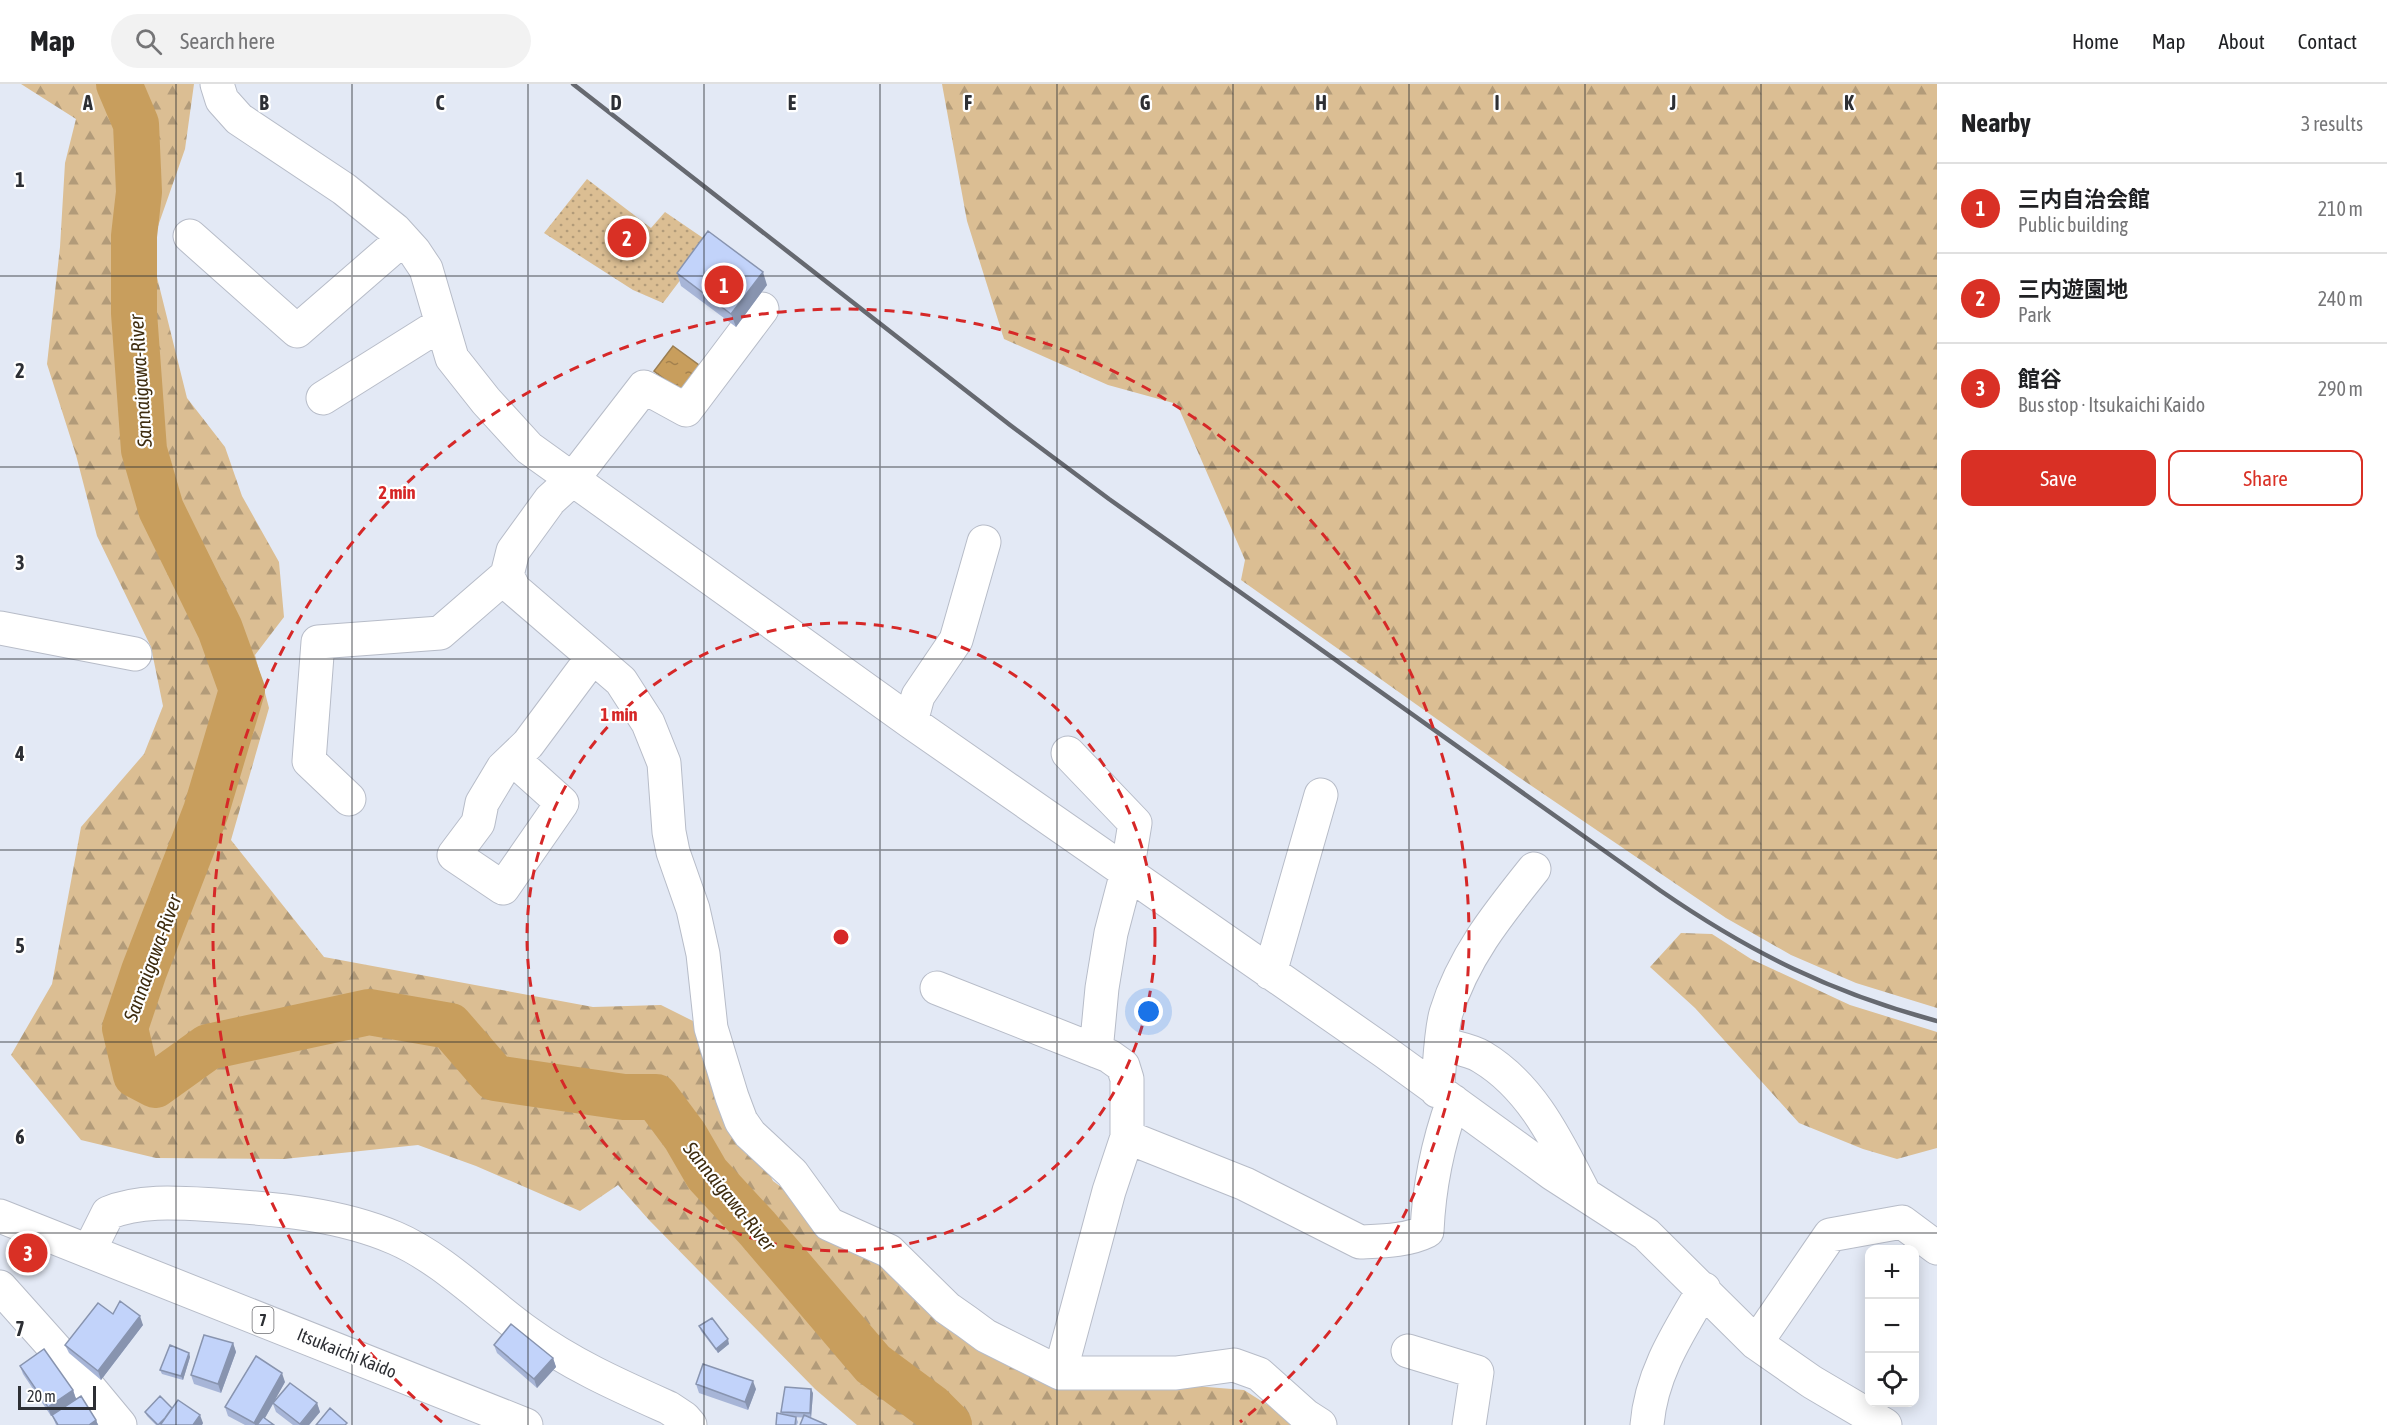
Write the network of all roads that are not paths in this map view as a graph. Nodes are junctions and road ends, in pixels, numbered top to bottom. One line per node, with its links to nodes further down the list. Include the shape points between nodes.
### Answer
1 (217, 84): 3 (street, via 222,100 239,119 344,189)
2 (190, 237): 3 (street, via 297,331)
3 (403, 239): 5 (street, via 426,269)
4 (762, 309): 7 (street, via 686,410 644,387)
5 (441, 324): 6 (street); 7 (street, via 452,358 486,402 529,448)
6 (323, 398)
7 (572, 480): 9 (street, via 550,500 513,551); 13 (street)
8 (984, 542): 13 (street, via 956,640 918,696)
9 (507, 575): 12 (street, via 514,589); 17 (street, via 440,633 318,642 309,761)
10 (0, 628): 11 (street)
11 (135, 654)
12 (592, 657): 15 (street); 34 (street, via 621,681 636,702 664,763 669,832 698,932 711,1028 727,1082 750,1134 792,1173 829,1224 889,1251 947,1308 986,1336)
13 (911, 722): 19 (street)
14 (1068, 753): 19 (street, via 1135,823)
15 (513, 759)
16 (1321, 795): 20 (street)
17 (349, 799)
18 (1534, 869): 22 (street, via 1469,956 1445,1015)
19 (1127, 872): 20 (street); 23 (street, via 1109,944)
20 (1270, 973): 24 (street)
21 (937, 988): 23 (street)
22 (1442, 1044): 24 (street); 26 (street, via 1481,1056 1517,1086 1546,1121)
23 (1096, 1051): 25 (street, via 1123,1066 1127,1078)
24 (1445, 1096): 25 (street, via 1427,1231 1379,1241 1360,1242 1245,1184); 26 (street)
25 (1127, 1137): 34 (street)
26 (1584, 1193): 31 (street, via 1646,1234)
27 (0, 1216): 29 (street, Itsukaichi Kaido / 7)
28 (1937, 1248): 32 (street, via 1902,1222 1830,1235)
29 (89, 1251): 36 (street, Itsukaichi Kaido / 7); 37 (street, via 108,1213 136,1205 247,1207 346,1221 397,1239 423,1254 565,1358 669,1408)
30 (0, 1287): 35 (street)
31 (1704, 1289): 32 (street); 40 (street, via 1660,1366 1649,1401)
32 (1756, 1343): 41 (street)
33 (1408, 1351): 39 (street, via 1477,1372)
34 (1060, 1373): 38 (street, via 1176,1373 1234,1365 1258,1374)
35 (120, 1425)
36 (526, 1425)
37 (690, 1425)
38 (1320, 1425)
39 (1469, 1425)
40 (1647, 1425)
41 (1885, 1425)

